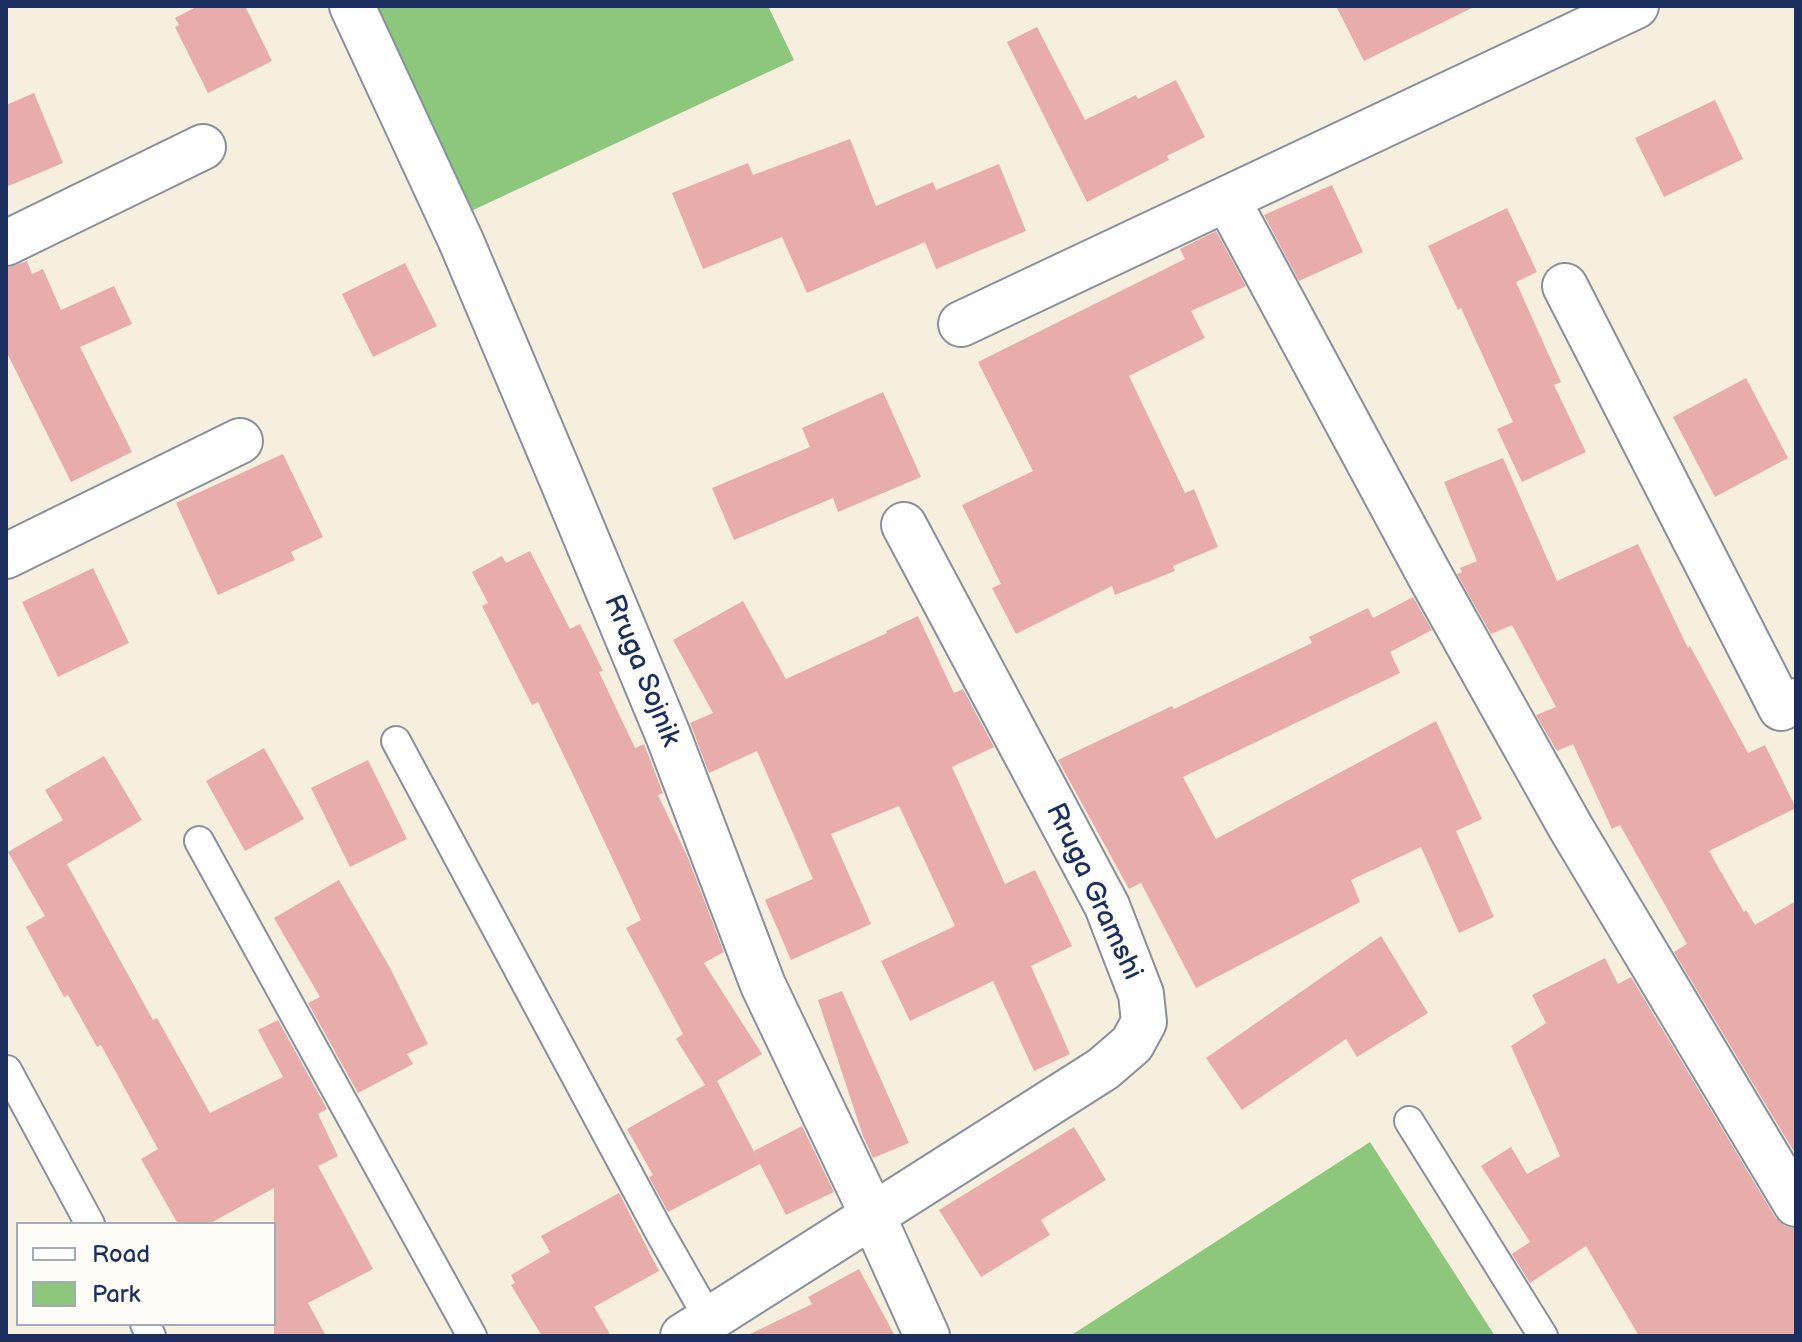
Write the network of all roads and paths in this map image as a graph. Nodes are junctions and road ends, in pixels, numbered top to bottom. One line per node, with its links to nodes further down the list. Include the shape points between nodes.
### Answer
1 (352, 6): 17 (street, Rruga Sojnik, via 461,241 556,466 668,735 763,985)
2 (1636, 6): 4 (street)
3 (203, 147): 5 (street)
4 (1227, 199): 7 (street); 16 (street, via 1571,828)
5 (6, 243)
6 (1565, 286): 11 (street, via 1781,708)
7 (961, 324)
8 (240, 441): 10 (street)
9 (904, 525): 17 (street, Rruga Gramshi, via 1107,906 1141,994 1144,1022 1132,1044 1103,1069)
10 (6, 556)
11 (1796, 701)
12 (396, 741): 19 (lane, via 660,1233)
13 (199, 841): 20 (lane)
14 (7, 1070): 18 (lane)
15 (1409, 1121): 22 (lane)
16 (1796, 1204)
17 (872, 1214): 19 (street, Rruga Gramshi); 21 (street, Rruga Sojnik)
18 (89, 1222)
19 (696, 1328)
20 (472, 1336)
21 (927, 1336)
22 (1543, 1336)

